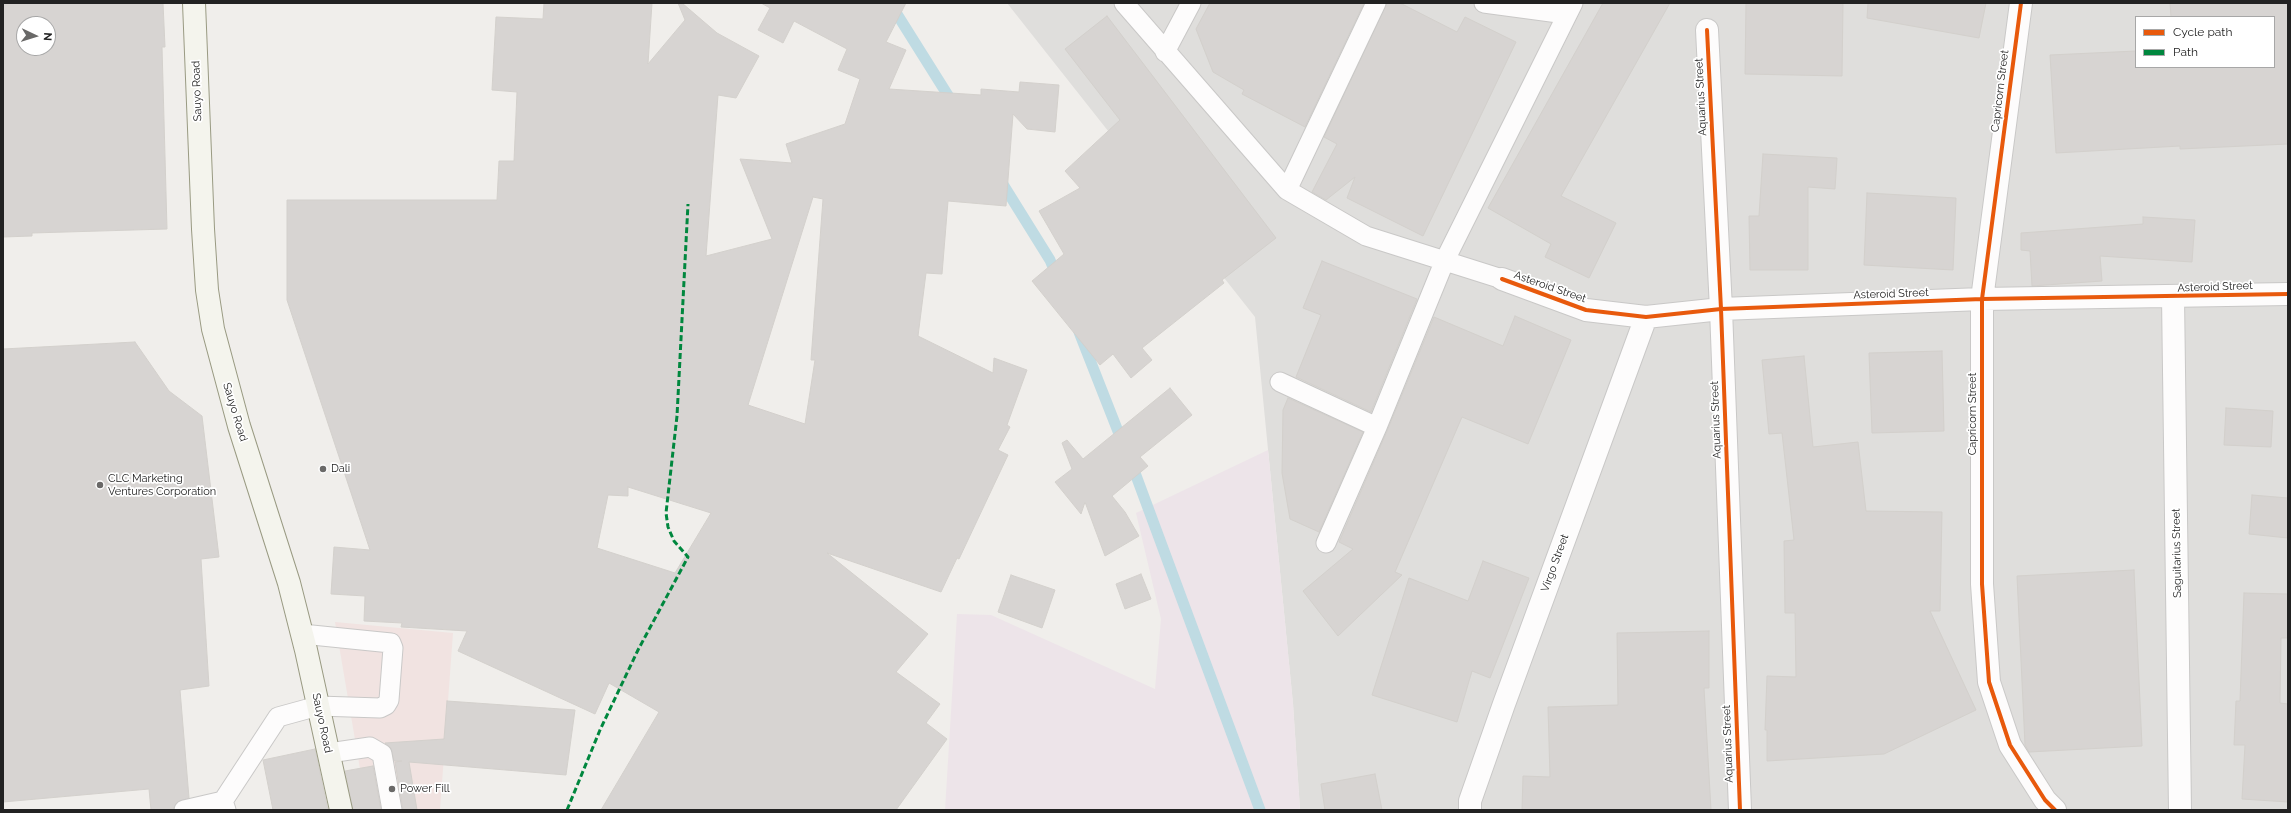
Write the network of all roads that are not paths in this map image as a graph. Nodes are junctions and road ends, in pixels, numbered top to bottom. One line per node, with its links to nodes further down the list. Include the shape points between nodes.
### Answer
1 (194, 3): 21 (main road, Sauyo Road, via 202,229 213,329 223,373 289,583)
2 (1124, 3): 9 (lane)
3 (1191, 3): 9 (lane)
4 (1376, 3): 10 (lane)
5 (1484, 3): 7 (lane)
6 (2021, 3): 15 (street, Capricorn Street)
7 (1569, 9): 11 (lane)
8 (1707, 30): 16 (street, Aquarius Street)
9 (1165, 52): 10 (lane)
10 (1287, 190): 11 (lane, via 1366,236)
11 (1445, 260): 12 (lane); 19 (lane)
12 (1502, 279): 17 (street, Asteroid Street, via 1586,310)
13 (2288, 294): 14 (street, Asteroid Street)
14 (2173, 297): 15 (street, Asteroid Street); 31 (street, Saguitarius Street)
15 (1982, 299): 16 (street, Asteroid Street); 30 (street, Capricorn Street, via 1982,584 1988,682 2010,745 2045,800)
16 (1721, 309): 17 (street, Asteroid Street); 29 (street, Aquarius Street)
17 (1646, 317): 28 (street, Virgo Street, via 1501,711 1470,801)
18 (1280, 382): 19 (lane)
19 (1376, 427): 20 (lane)
20 (1326, 543)
21 (302, 634): 22 (main road, Sauyo Road); 22 (lane, via 385,641 393,648 389,700 386,705 380,708)
22 (318, 706): 23 (main road, Sauyo Road); 24 (lane, via 278,717)
23 (329, 753): 26 (main road, Sauyo Road); 27 (lane, via 370,747 382,754)
24 (224, 806): 25 (lane)
25 (184, 810)
26 (341, 810)
27 (392, 810)
28 (1470, 810)
29 (1740, 810)
30 (2055, 810)
31 (2180, 810)

